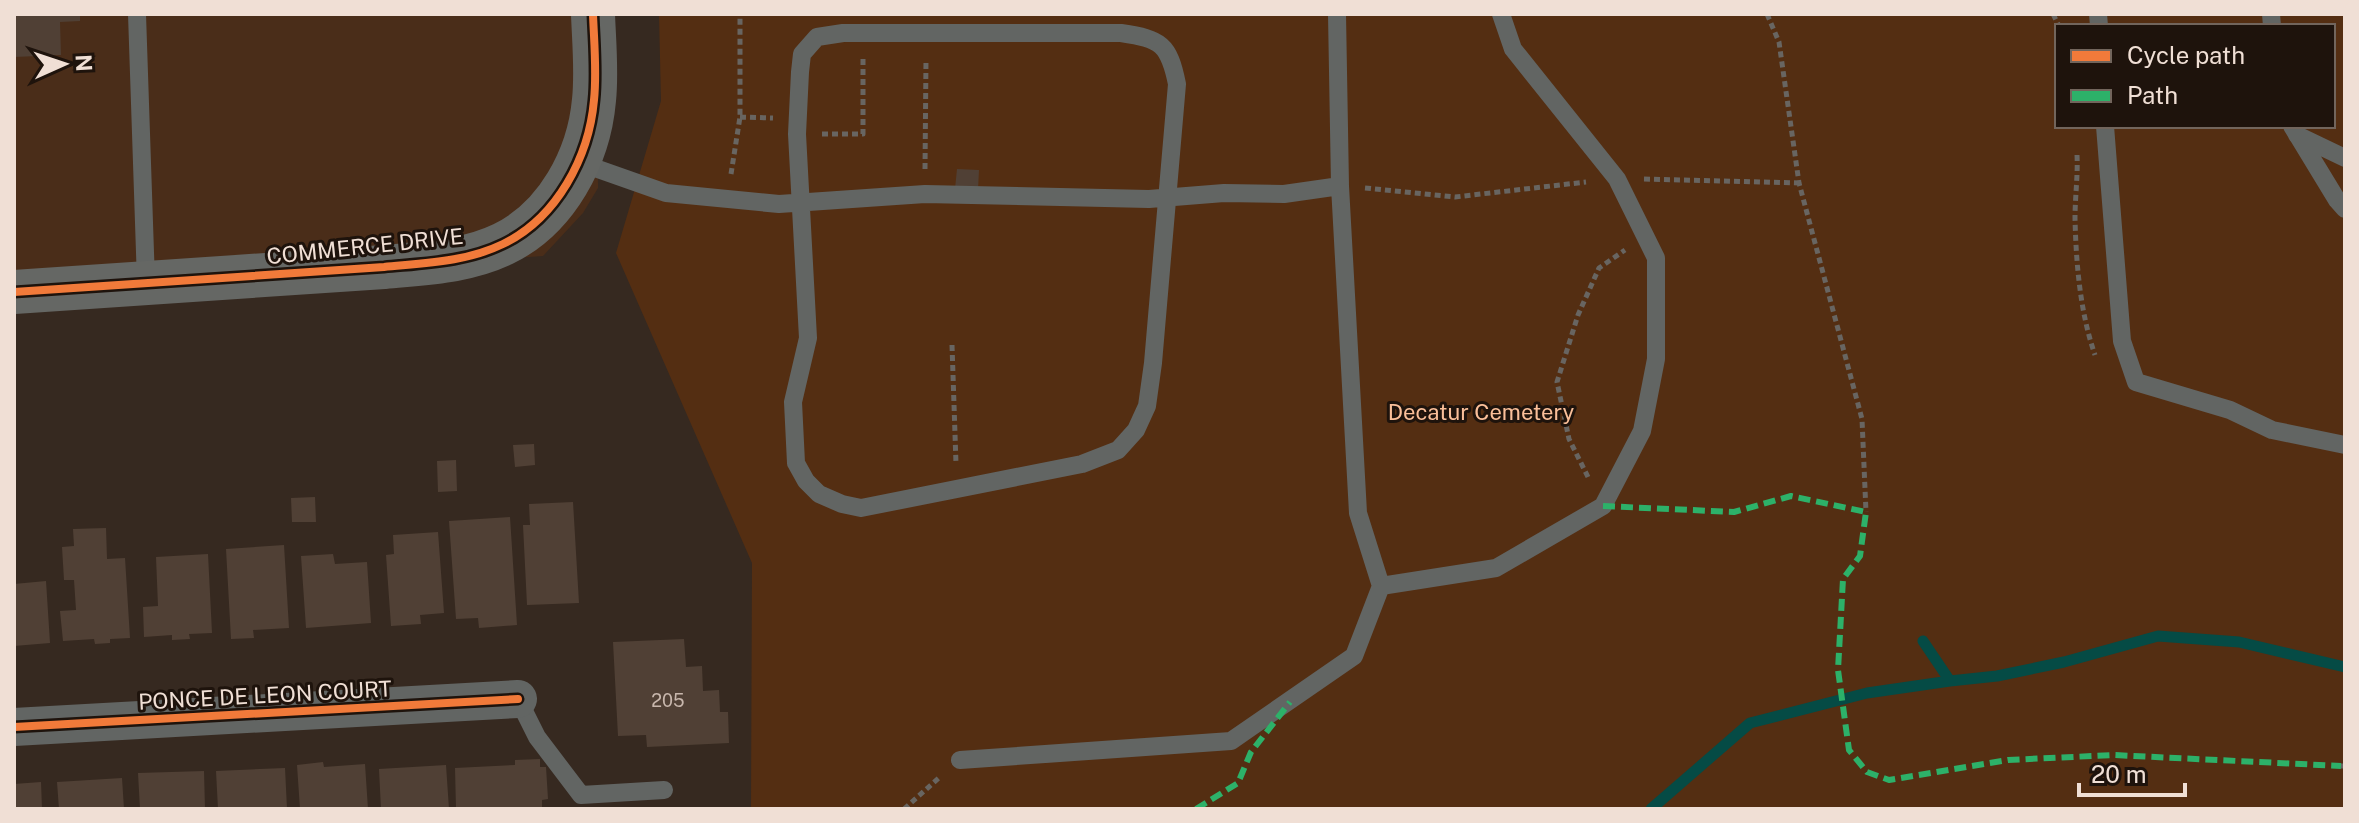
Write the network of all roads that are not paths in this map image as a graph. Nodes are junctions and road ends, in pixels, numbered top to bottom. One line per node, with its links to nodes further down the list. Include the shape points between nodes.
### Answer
1 (137, 14): 13 (lane)
2 (593, 14): 8 (main road, COMMERCE DRIVE, via 594,99 589,135)
3 (1337, 14): 9 (lane)
4 (1501, 14): 16 (lane, via 1513,49 1617,179 1656,258 1656,359 1642,431 1603,506 1496,568)
5 (2105, 128): 15 (lane, via 2122,341 2136,382 2230,410 2272,430)
6 (2293, 130): 7 (lane); 12 (lane)
7 (2345, 158)
8 (578, 162): 11 (lane, via 666,193); 13 (main road, COMMERCE DRIVE, via 552,205 522,233 464,257)
9 (1340, 186): 10 (lane, via 1284,194); 16 (lane, via 1358,513)
10 (1167, 198): 11 (lane, via 925,194); 11 (lane, via 1177,84 1167,49 1157,41 1121,33 863,32 817,37 802,54); 11 (lane, via 1147,406 1136,430 1118,450 1082,464 861,508 819,494 796,463 793,402 808,338)
11 (800, 203)
12 (2345, 209)
13 (146, 282): 14 (main road, COMMERCE DRIVE)
14 (14, 292)
15 (2345, 445)
16 (1381, 586): 19 (lane, via 1354,656 1231,741)
17 (518, 699): 18 (street, PONCE DE LEON COURT); 21 (lane)
18 (14, 727)
19 (960, 760)
20 (664, 790): 21 (lane)
21 (582, 802)

